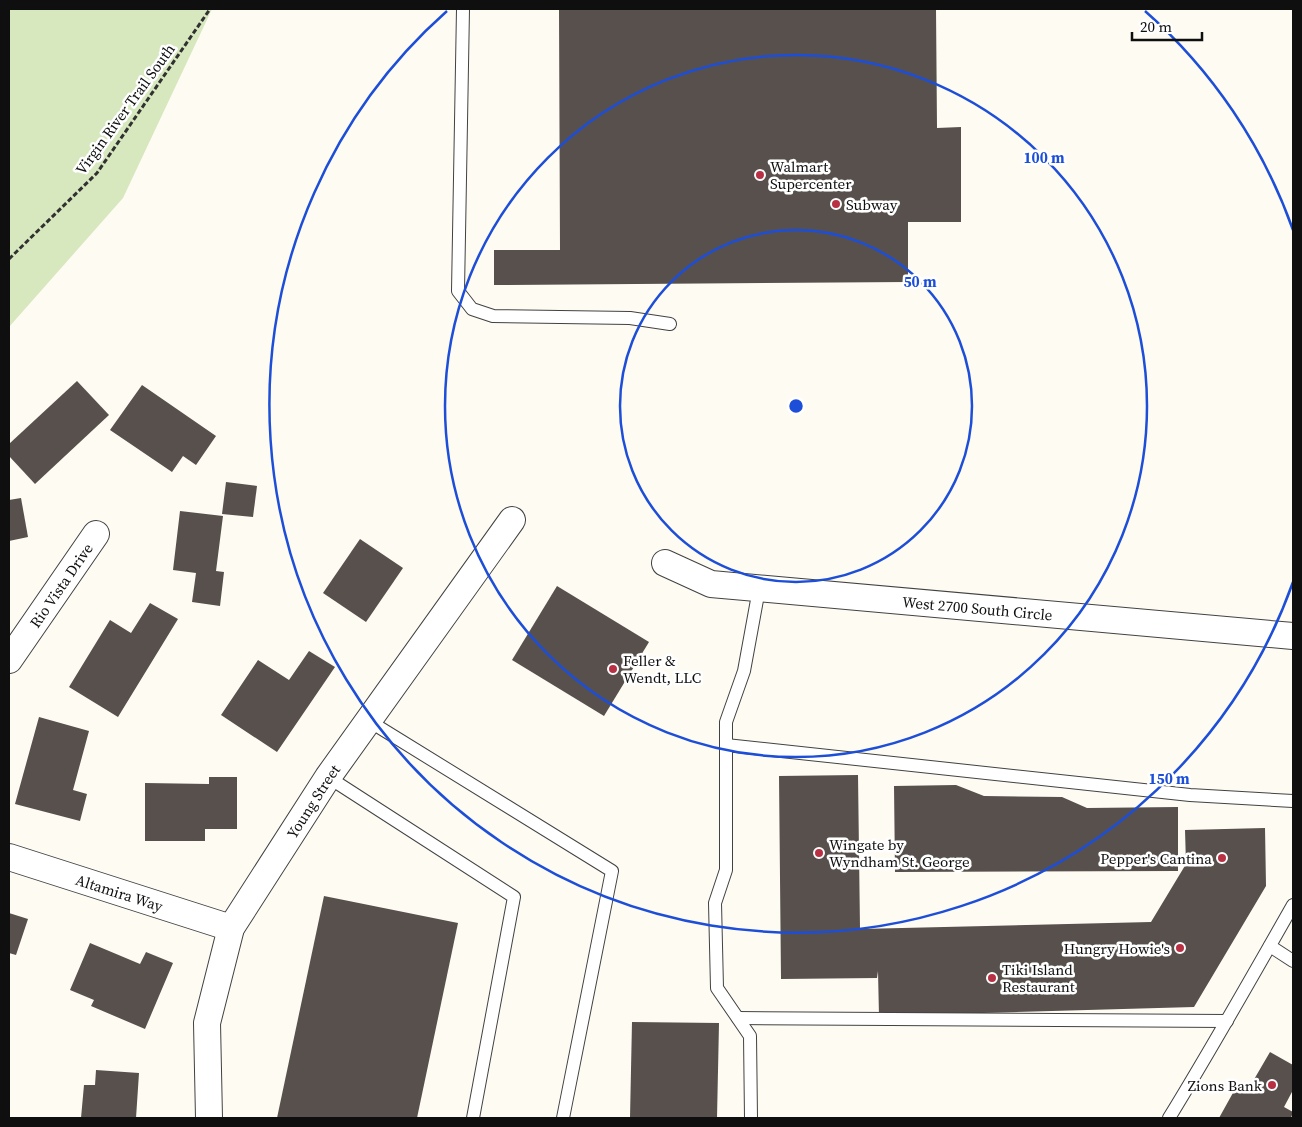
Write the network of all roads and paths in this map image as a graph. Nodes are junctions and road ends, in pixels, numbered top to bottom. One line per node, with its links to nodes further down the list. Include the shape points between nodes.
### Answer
1 (210, 9): 3 (path, Virgin River Trail South, via 97,173)
2 (463, 9): 4 (lane, via 458,291 472,308 493,316 630,318)
3 (9, 259)
4 (670, 324)
5 (512, 520): 11 (street, Young Street)
6 (96, 534): 10 (street, Rio Vista Drive)
7 (665, 563): 8 (street, West 2700 South Circle, via 711,584)
8 (759, 589): 9 (street, West 2700 South Circle); 12 (lane, via 744,671 726,722)
9 (1293, 636)
10 (9, 660)
11 (369, 721): 13 (street, Young Street); 24 (lane, via 612,871)
12 (726, 745): 14 (lane, via 1190,795); 20 (lane, via 726,870 715,902 717,988)
13 (328, 777): 17 (street, Young Street); 23 (lane, via 514,898)
14 (1293, 801)
15 (9, 857): 17 (street, Altamira Way)
16 (1293, 905): 18 (lane)
17 (231, 928): 22 (street, Young Street, via 207,1024)
18 (1270, 946): 19 (lane); 21 (lane)
19 (1293, 961)
20 (738, 1018): 21 (lane); 25 (lane, via 750,1036)
21 (1227, 1021): 26 (lane)
22 (209, 1118)
23 (473, 1118)
24 (563, 1118)
25 (751, 1118)
26 (1169, 1118)

